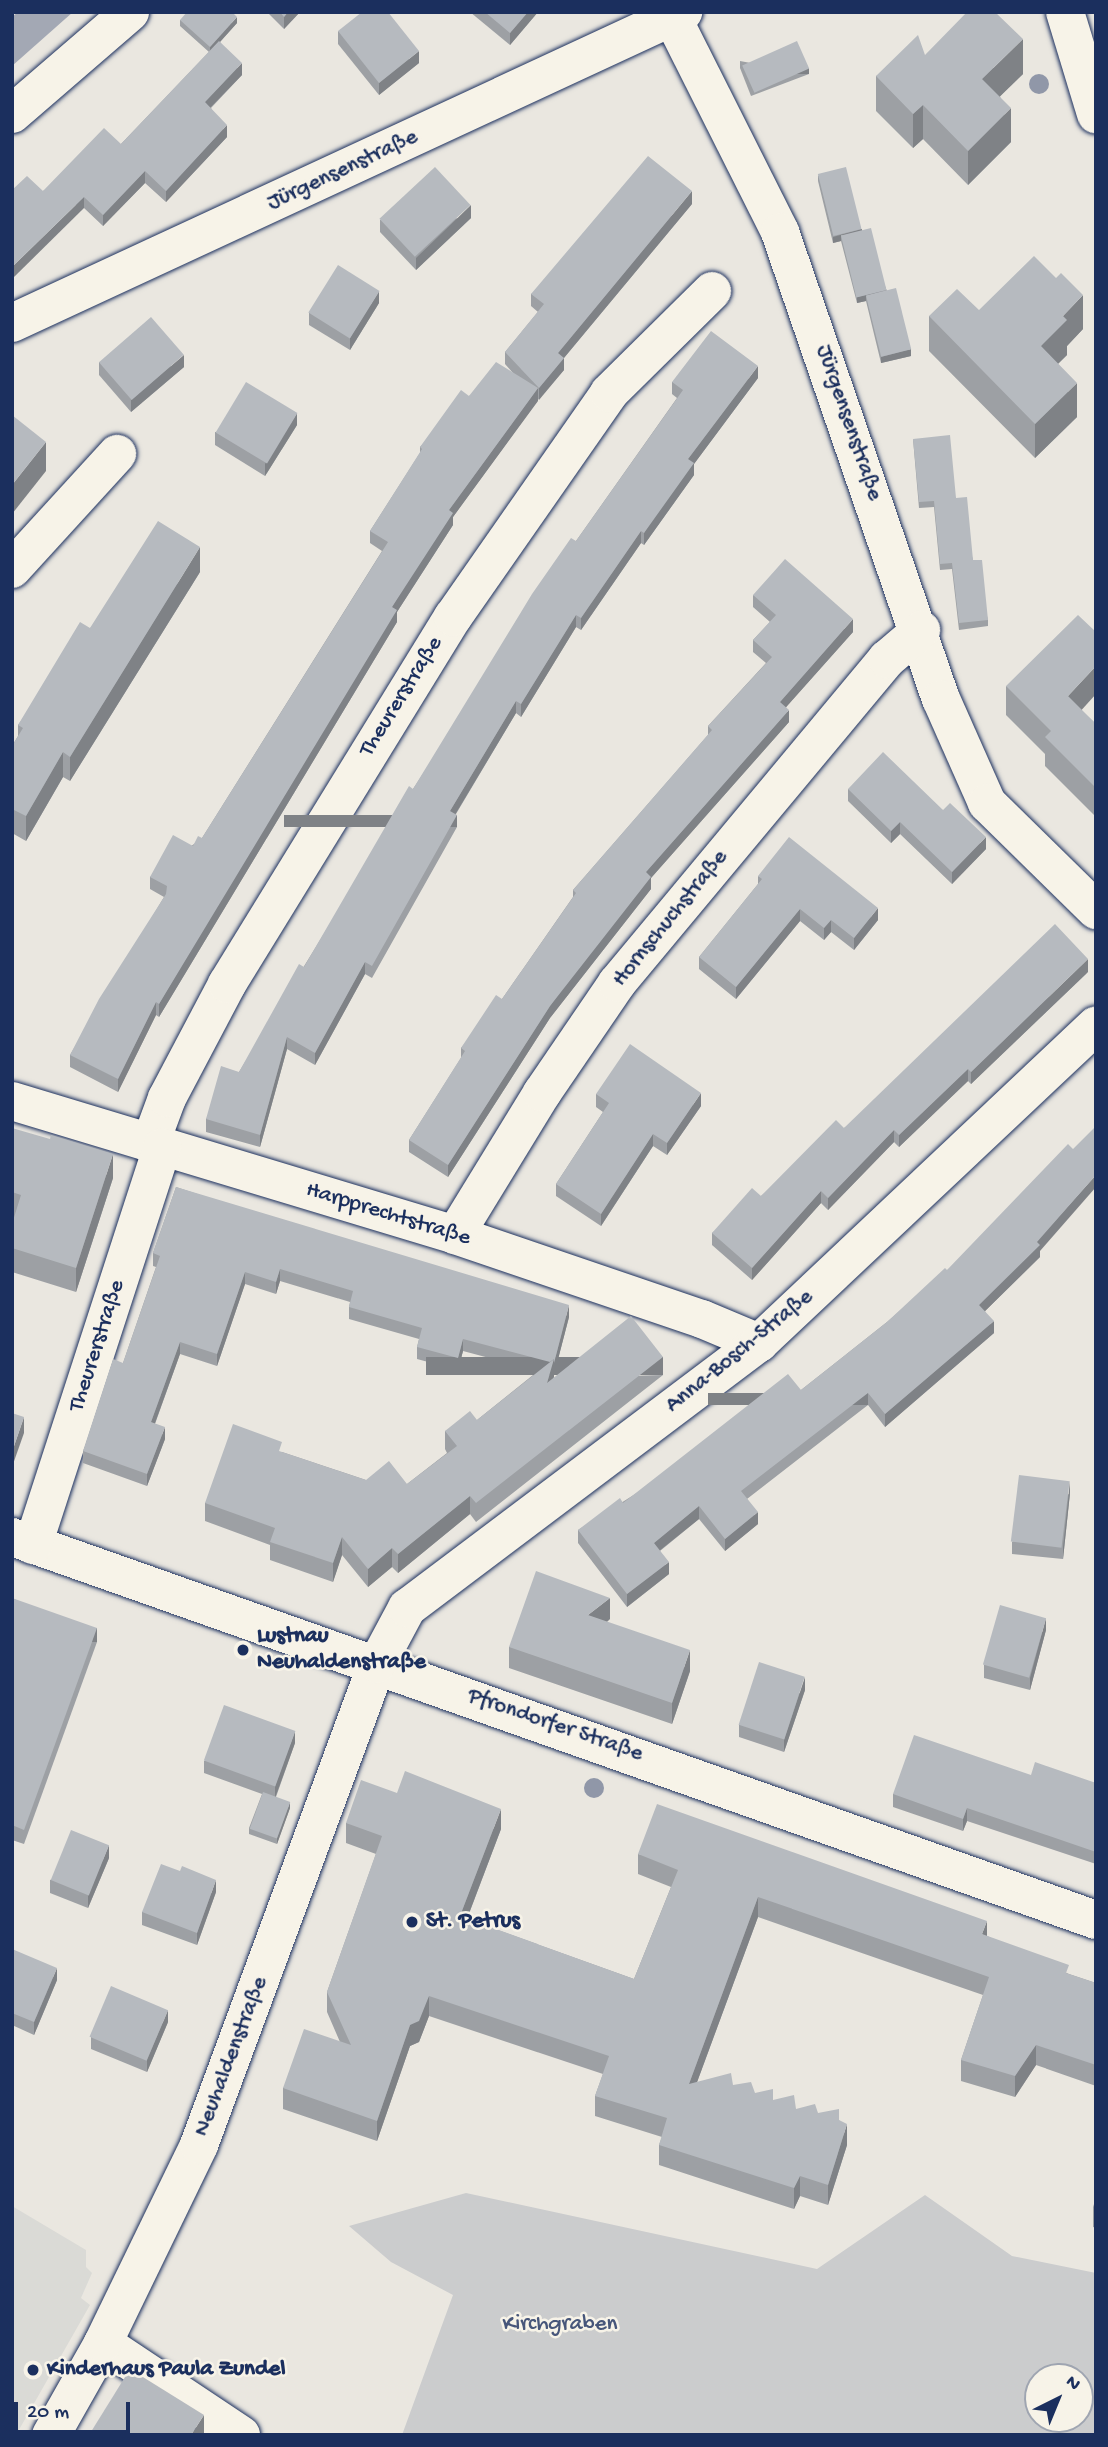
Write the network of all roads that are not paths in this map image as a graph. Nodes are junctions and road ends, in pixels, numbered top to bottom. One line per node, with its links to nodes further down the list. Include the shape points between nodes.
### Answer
1 (130, 12): 4 (street)
2 (1065, 12): 5 (street)
3 (677, 14): 7 (street, Jürgensenstraße); 10 (street, Jürgensenstraße, via 780,232)
4 (12, 114)
5 (1096, 114)
6 (712, 291): 14 (street, Theurerstraße, via 609,393 453,617 227,984 167,1098)
7 (12, 323)
8 (117, 454): 9 (street)
9 (12, 569)
10 (924, 637): 11 (street, Jürgensenstraße, via 941,699 987,803); 15 (street, Hornschuchstraße, via 887,659 617,983 542,1093)
11 (1096, 909)
12 (1096, 1025): 16 (street, Anna-Bosch-Straße)
13 (12, 1101): 14 (street, Harpprechtstraße)
14 (156, 1145): 15 (street, Harpprechtstraße); 17 (street, Theurerstraße)
15 (455, 1235): 16 (street, Harpprechtstraße)
16 (760, 1343): 18 (street, Anna-Bosch-Straße, via 419,1597 393,1628)
17 (23, 1541): 18 (street, Pfrondorfer Straße)
18 (377, 1664): 19 (street, Pfrondorfer Straße); 20 (street, Neuhaldenstraße, via 228,2074 174,2200)
19 (1096, 1920)
20 (103, 2343): 21 (street, Neuhaldenstraße); 22 (street)
21 (51, 2435)
22 (241, 2435)

